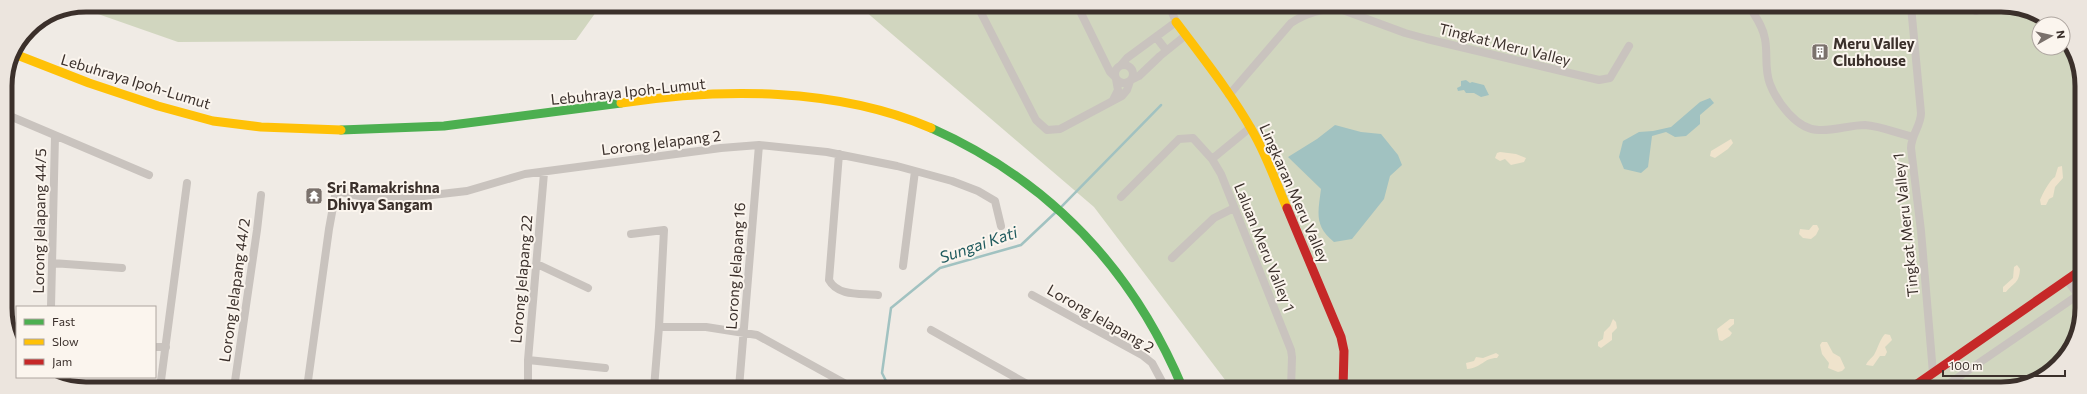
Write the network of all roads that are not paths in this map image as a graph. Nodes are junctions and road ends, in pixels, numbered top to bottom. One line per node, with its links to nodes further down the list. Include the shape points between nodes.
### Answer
1 (981, 12): 19 (street, via 1042,128 1060,129)
2 (1081, 12): 14 (street)
3 (1172, 12): 8 (street, Lingkaran Meru Valley)
4 (1317, 12): 18 (street, Tingkat Meru Valley, via 1291,23)
5 (1349, 12): 11 (street, Tingkat Meru Valley, via 1426,39 1599,80 1610,78)
6 (1752, 12): 23 (street, via 1765,40 1770,85 1787,111 1802,125 1820,130 1865,125)
7 (1912, 12): 23 (street, Tingkat Meru Valley 1, via 1921,113)
8 (1176, 22): 9 (main road, Lingkaran Meru Valley); 10 (street)
9 (1186, 35): 12 (street); 18 (main road, Lingkaran Meru Valley)
10 (1156, 36): 12 (street); 15 (street)
11 (1629, 46)
12 (1166, 50): 17 (street, via 1139,76)
13 (19, 56): 66 (main road, Lebuhraya Ipoh-Lumut, via 75,79 185,114 227,123 322,130 460,124 568,112 660,98 697,96 766,95 836,102 893,115 941,133 994,161 1040,194 1076,226 1113,266 1138,301 1169,355)
14 (1104, 58): 15 (street); 16 (street, via 1110,72)
15 (1120, 65): 16 (street, via 1115,72); 17 (street, via 1127,65 1132,69 1133,75)
16 (1116, 78): 17 (street, via 1123,83); 19 (street, via 1118,90)
17 (1130, 80): 19 (street, via 1124,94)
18 (1229, 95): 21 (main road, Lingkaran Meru Valley)
19 (1113, 100)
20 (12, 117): 22 (street)
21 (1251, 128): 26 (street); 68 (main road, Lingkaran Meru Valley, via 1341,337 1344,352)
22 (55, 136): 29 (street); 37 (street, Lorong Jelapang 44/5)
23 (1912, 137): 56 (street, Tingkat Meru Valley 1)
24 (759, 145): 25 (street, Lorong Jelapang 2); 28 (street, Lorong Jelapang 2); 51 (street, Lorong Jelapang 16)
25 (838, 154): 27 (street, Lorong Jelapang 2); 46 (street, via 829,280 833,287 843,292)
26 (1212, 159): 32 (street, Laluan Meru Valley 1, via 1193,138 1179,139); 33 (street, Laluan Meru Valley 1)
27 (915, 171): 34 (street, Lorong Jelapang 2, via 946,179 991,198 997,206); 39 (street)
28 (544, 172): 38 (street, Lorong Jelapang 22); 59 (street, Lorong Jelapang 2, via 525,174 467,191 406,198 375,199 340,192 335,196)
29 (149, 175)
30 (187, 183): 52 (street)
31 (261, 194): 58 (street, Lorong Jelapang 44/2)
32 (1120, 197)
33 (1234, 208): 36 (street, via 1214,218); 67 (street, Laluan Meru Valley 1, via 1291,350)
34 (1001, 226)
35 (632, 234): 49 (street, via 664,230)
36 (1172, 258)
37 (52, 263): 40 (street); 48 (street, Lorong Jelapang 44/5)
38 (537, 264): 43 (street); 54 (street, Lorong Jelapang 22)
39 (903, 266)
40 (122, 268)
41 (2075, 274): 42 (main road)
42 (2067, 280): 44 (street); 56 (main road)
43 (588, 288)
44 (2075, 289)
45 (1032, 294): 65 (street, Lorong Jelapang 2, via 1142,355 1152,363)
46 (878, 295)
47 (2075, 297): 70 (street)
48 (51, 306)
49 (659, 327): 51 (street, via 706,327); 61 (street)
50 (931, 330): 64 (street)
51 (744, 332): 62 (street, Lorong Jelapang 16); 63 (street, via 765,338)
52 (166, 347): 53 (street); 57 (street)
53 (156, 348)
54 (528, 360): 55 (street); 60 (street, Lorong Jelapang 22)
55 (606, 368)
56 (1933, 373): 69 (main road)
57 (161, 382)
58 (235, 382)
59 (308, 382)
60 (528, 382)
61 (654, 382)
62 (740, 382)
63 (844, 382)
64 (1024, 382)
65 (1162, 382)
66 (1180, 382)
67 (1291, 382)
68 (1343, 382)
69 (1920, 382)
70 (1951, 382)

